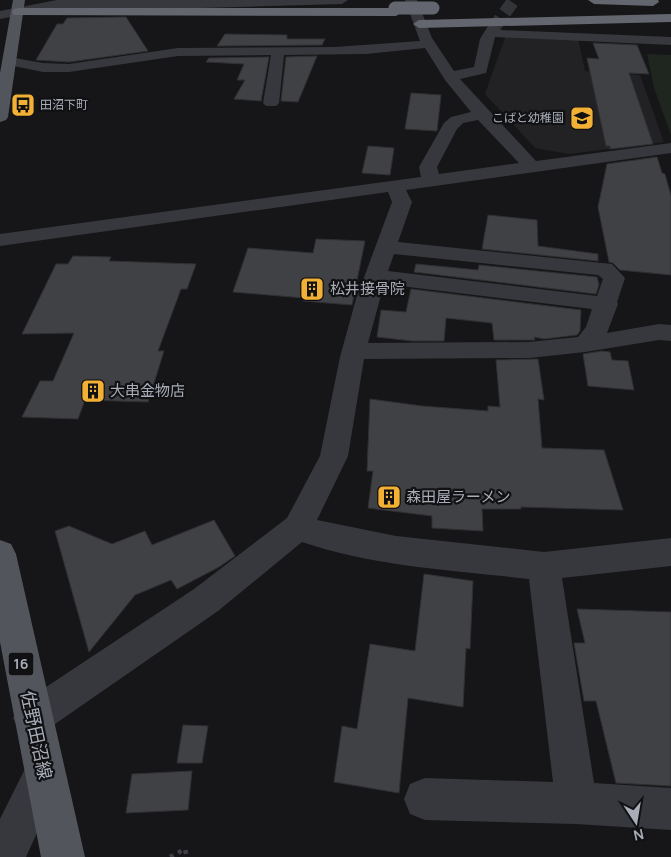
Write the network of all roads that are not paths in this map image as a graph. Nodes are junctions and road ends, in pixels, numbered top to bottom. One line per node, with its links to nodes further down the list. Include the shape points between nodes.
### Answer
1 (342, 0): 4 (street, via 201,4)
2 (411, 0): 10 (street)
3 (594, 0): 6 (highway)
4 (84, 2): 5 (street)
5 (19, 6): 6 (highway, via 395,10); 8 (street); 14 (main road)
6 (668, 7): 7 (highway)
7 (582, 8)
8 (0, 15)
9 (671, 18): 10 (highway)
10 (419, 24): 12 (street)
11 (671, 41): 15 (street, via 492,31 482,70)
12 (428, 44): 13 (street); 15 (street)
13 (278, 52): 14 (street, via 175,52 60,68); 16 (street)
14 (9, 61): 18 (main road)
15 (451, 76): 17 (street)
16 (271, 102)
17 (482, 114): 20 (street); 21 (street, via 457,120 450,126 428,167)
18 (0, 117)
19 (671, 148): 20 (street)
20 (532, 167): 21 (street)
21 (431, 182): 22 (street)
22 (395, 186): 23 (street); 24 (street, via 402,202)
23 (0, 240)
24 (387, 247): 25 (street); 26 (street, via 604,269 614,278)
25 (375, 276): 26 (street); 29 (street)
26 (607, 304): 28 (street, via 597,329)
27 (671, 334): 28 (street, via 659,332)
28 (586, 344): 29 (street, via 529,350)
29 (354, 351): 30 (street, via 334,456)
30 (298, 527): 33 (street, via 328,537 396,550); 34 (street, via 206,600)
31 (671, 552): 33 (street)
32 (0, 554): 34 (main road, 佐野田沼線 / 16)
33 (544, 566): 37 (street)
34 (32, 718): 35 (main road, 佐野田沼線 / 16)
35 (44, 773): 39 (street); 40 (main road, 佐野田沼線 / 16)
36 (425, 799): 37 (street)
37 (576, 803): 38 (street)
38 (671, 809)
39 (4, 857)
40 (64, 857)

